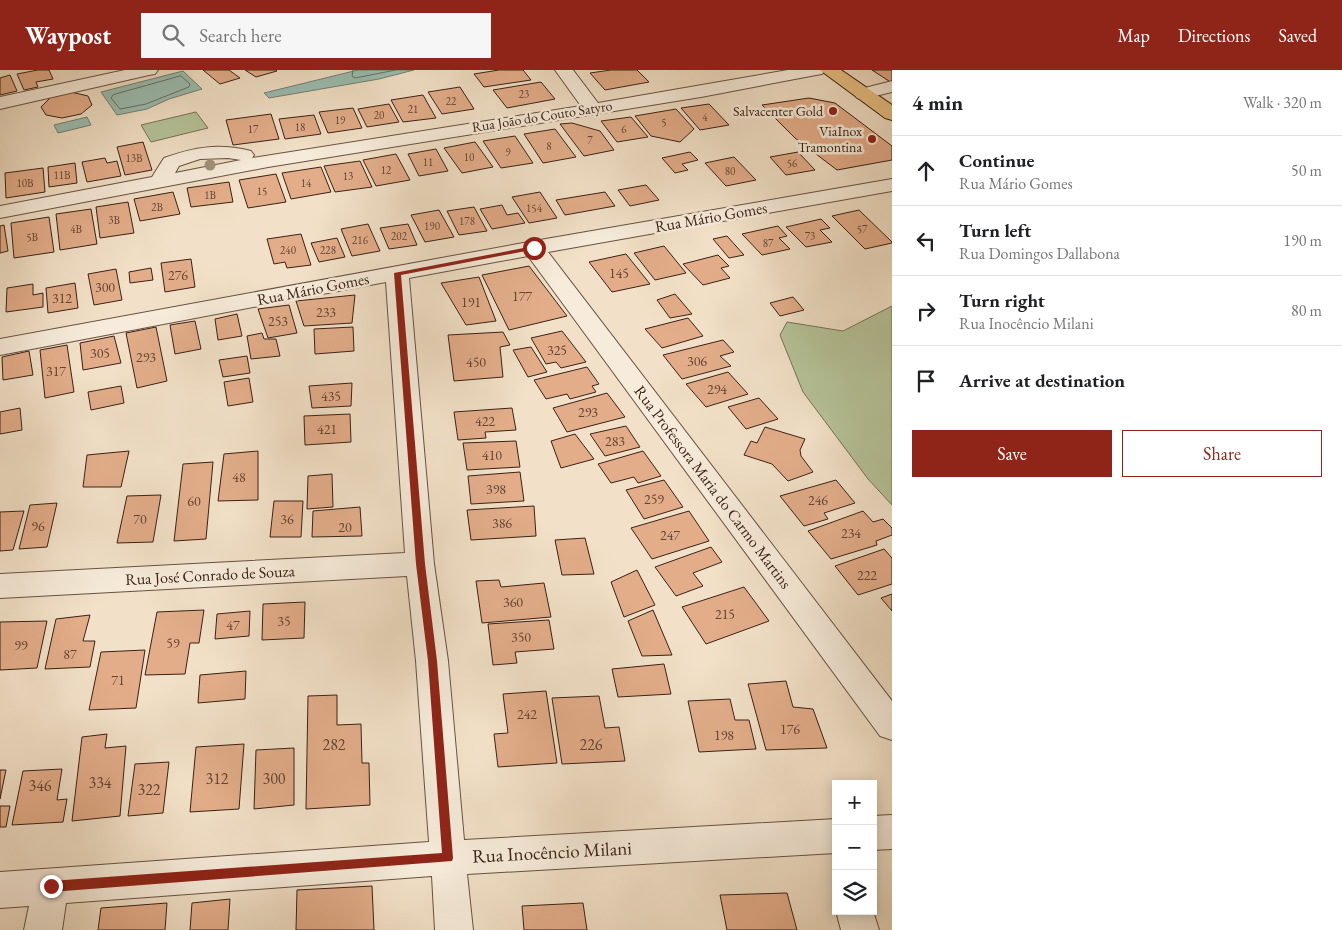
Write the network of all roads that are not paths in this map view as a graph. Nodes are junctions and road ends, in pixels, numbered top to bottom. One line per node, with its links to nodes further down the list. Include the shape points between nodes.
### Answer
1 (149, 70): 7 (street)
2 (564, 70): 8 (street)
3 (816, 70): 8 (street, Rua João do Couto Satyro)
4 (829, 70): 6 (main road)
5 (892, 86): 6 (street)
6 (863, 94): 9 (main road)
7 (0, 103)
8 (592, 108): 11 (street, Rua João do Couto Satyro, via 268,161 228,152 198,153 171,162 159,181)
9 (892, 114)
10 (892, 185): 12 (street, Rua Mário Gomes)
11 (0, 212)
12 (534, 248): 13 (street, Rua Mário Gomes); 17 (street, Rua Professora Maria do Carmo Martins)
13 (397, 273): 14 (street, Rua Mário Gomes); 15 (street)
14 (0, 347)
15 (420, 564): 16 (street, Rua José Conrado de Souza); 21 (street, via 432,661)
16 (0, 586)
17 (892, 726)
18 (892, 832): 19 (street)
19 (877, 833)
20 (832, 842): 21 (street, Rua Inocêncio Milani)
21 (448, 858): 22 (street, Rua Inocêncio Milani); 26 (street)
22 (51, 886): 23 (street, Rua Inocêncio Milani); 25 (street)
23 (0, 890)
24 (855, 915): 27 (street)
25 (43, 930)
26 (454, 930)
27 (860, 930)

